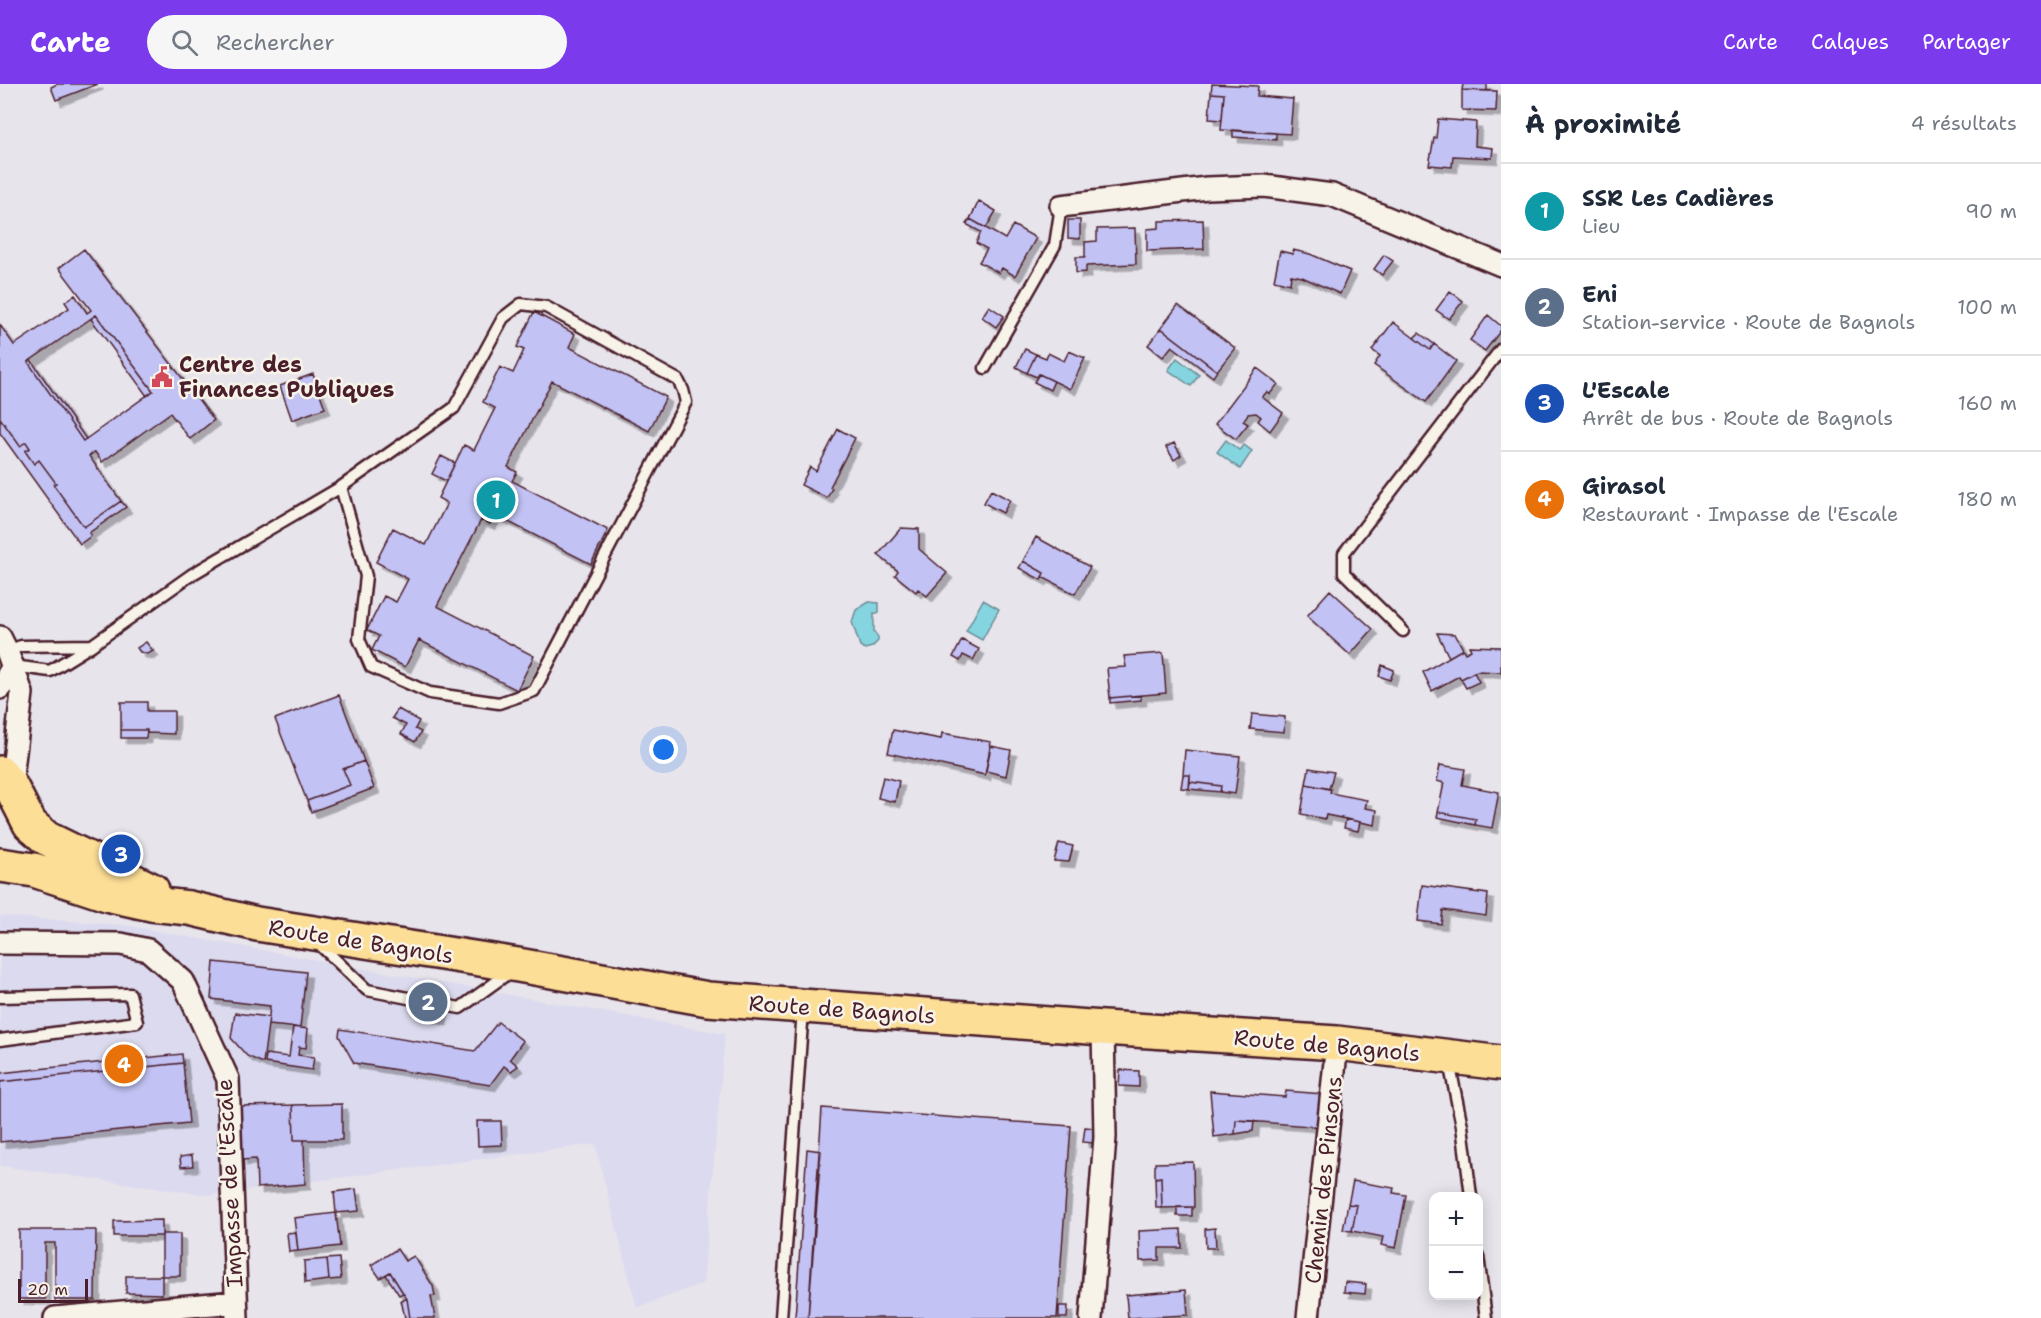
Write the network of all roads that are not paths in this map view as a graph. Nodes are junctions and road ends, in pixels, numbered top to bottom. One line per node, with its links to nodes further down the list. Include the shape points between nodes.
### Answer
1 (1061, 206): 2 (street, via 1207,188 1264,186 1332,195); 4 (lane, via 1055,245)
2 (1501, 265)
3 (1501, 349): 6 (lane, via 1344,553 1344,573)
4 (985, 368)
5 (341, 487): 5 (lane, via 366,576 359,639 371,667 430,693 499,703 534,691 686,402 683,390 678,380 546,306 521,304 503,318 454,408); 7 (lane, via 191,575)
6 (1403, 631)
7 (92, 645): 8 (lane, via 21,646); 8 (lane, via 50,671)
8 (7, 651): 9 (street); 10 (street, via 22,693)
9 (0, 688)
10 (9, 785): 11 (main road, via 20,814 18,833); 12 (main road, via 30,824 46,838)
11 (0, 864): 12 (main road, via 34,870 110,895)
12 (189, 908): 13 (main road, Route de Bagnols)
13 (307, 932): 15 (main road, Route de Bagnols); 15 (lane, via 367,990 460,1008)
14 (0, 943): 25 (street, Impasse de l'Escale, via 121,944 148,950 183,981 228,1079)
15 (518, 966): 17 (main road, Route de Bagnols, via 708,999)
16 (0, 997): 19 (lane, via 130,994 137,1022)
17 (803, 1006): 18 (main road, Route de Bagnols); 27 (lane)
18 (1103, 1028): 20 (main road, Route de Bagnols); 28 (street, via 1105,1137)
19 (0, 1040)
20 (1337, 1043): 21 (main road, Route de Bagnols); 29 (street, Chemin des Pinsons)
21 (1447, 1056): 22 (main road, Route de Bagnols); 23 (lane)
22 (1501, 1063)
23 (1470, 1192)
24 (1483, 1291): 30 (lane)
25 (236, 1310): 26 (street, Impasse de l'Escale)
26 (55, 1318)
27 (781, 1318)
28 (1091, 1318)
29 (1308, 1318)
30 (1486, 1318)

